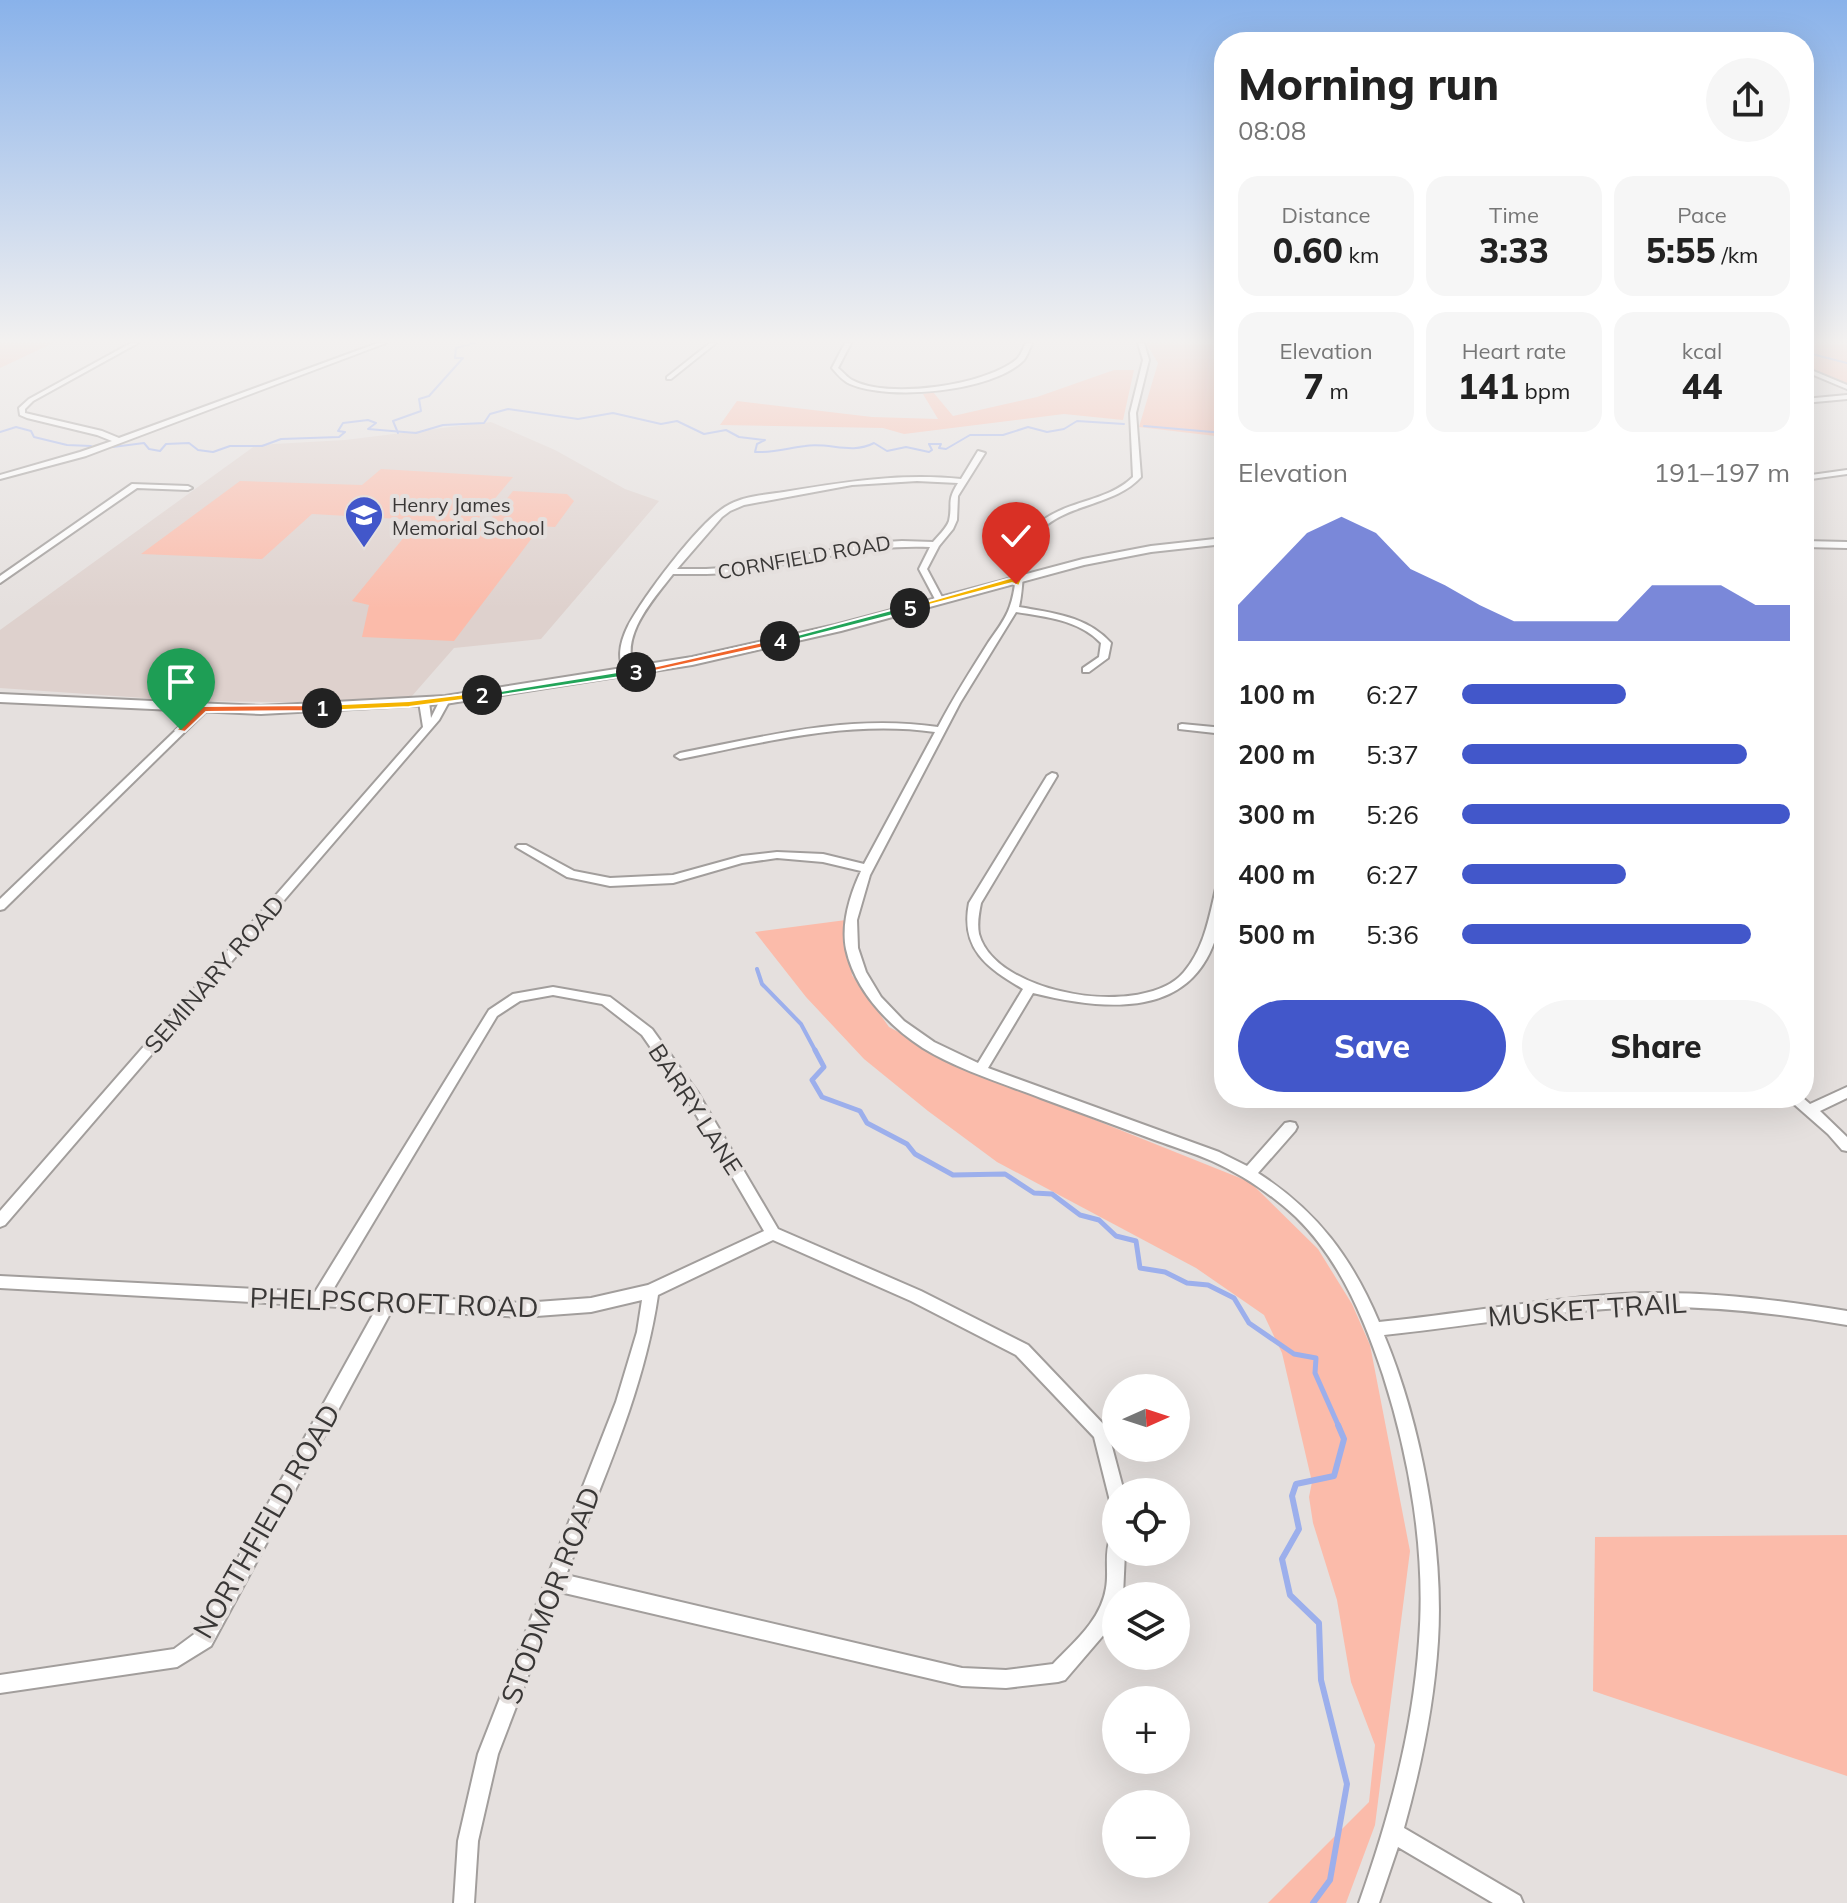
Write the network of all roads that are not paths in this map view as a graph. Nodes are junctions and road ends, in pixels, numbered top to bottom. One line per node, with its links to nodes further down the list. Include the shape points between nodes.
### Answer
1 (94, 432): 4 (street)
2 (144, 432): 4 (street)
3 (1134, 432): 16 (street, via 1137,477 1044,524 1028,542)
4 (119, 441): 7 (street)
5 (981, 453): 9 (street)
6 (1847, 472): 8 (street)
7 (0, 477)
8 (1814, 477)
9 (962, 481): 13 (street, via 954,496 953,520); 15 (street, via 873,478 729,508)
10 (188, 488): 17 (street, via 135,486)
11 (1214, 542): 16 (street, via 1108,557)
12 (1814, 544): 14 (street)
13 (935, 545): 15 (street, CORNFIELD ROAD, via 891,541 736,572); 18 (street, via 923,569)
14 (1847, 545)
15 (673, 571): 21 (street, via 625,642)
16 (1017, 579): 18 (street); 19 (street)
17 (0, 580)
18 (939, 599): 21 (street, via 837,628)
19 (1014, 609): 20 (street, via 1078,623 1100,635 1106,643 1103,658); 28 (street)
20 (1086, 670)
21 (631, 673): 22 (street)
22 (445, 700): 24 (street); 26 (street, SEMINARY ROAD)
23 (3, 701): 25 (street)
24 (424, 702): 25 (street); 26 (street)
25 (203, 709): 34 (street)
26 (427, 726): 44 (street, SEMINARY ROAD)
27 (1182, 727): 29 (street)
28 (941, 730): 30 (street, via 859,723); 33 (street)
29 (1214, 730)
30 (680, 756)
31 (1052, 776): 36 (street, via 971,916 974,943 986,958)
32 (522, 847): 33 (street, via 571,874 610,882 673,879 777,855 823,858)
33 (868, 869): 37 (street, via 851,920 860,972 900,1024)
34 (0, 906)
35 (1214, 914): 36 (street, via 1201,959 1189,975 1158,995 1134,1002 1076,1001)
36 (1030, 988): 37 (street)
37 (980, 1070): 43 (street)
38 (1847, 1092): 40 (street)
39 (1807, 1108): 40 (street)
40 (1810, 1110): 42 (street)
41 (1290, 1127): 43 (street)
42 (1847, 1146)
43 (1250, 1173): 51 (street, via 1284,1197 1329,1246)
44 (0, 1221)
45 (773, 1233): 47 (street, PHELPSCROFT ROAD); 48 (street, BARRY LANE, via 693,1097 647,1032 606,1000 553,991 517,997 493,1013); 52 (street, via 1022,1350 1101,1433)
46 (0, 1282): 48 (street, PHELPSCROFT ROAD)
47 (651, 1291): 49 (street, PHELPSCROFT ROAD, via 591,1305 523,1310); 54 (street, STODMOR ROAD, via 624,1402)
48 (319, 1300): 49 (street, PHELPSCROFT ROAD)
49 (387, 1304): 55 (street, NORTHFIELD ROAD, via 204,1639 177,1658)
50 (1847, 1318): 51 (street, MUSKET TRAIL, via 1776,1307 1659,1300)
51 (1374, 1329): 56 (street, via 1410,1445 1427,1554 1429,1636 1421,1713)
52 (1112, 1478)
53 (1116, 1566): 54 (street, via 1115,1593 1106,1616 1058,1673 1006,1679 962,1677)
54 (556, 1582): 57 (street, STODMOR ROAD, via 488,1754 468,1841)
55 (0, 1684)
56 (1395, 1834): 58 (street); 59 (street)
57 (464, 1903)
58 (1369, 1903)
59 (1513, 1903)

